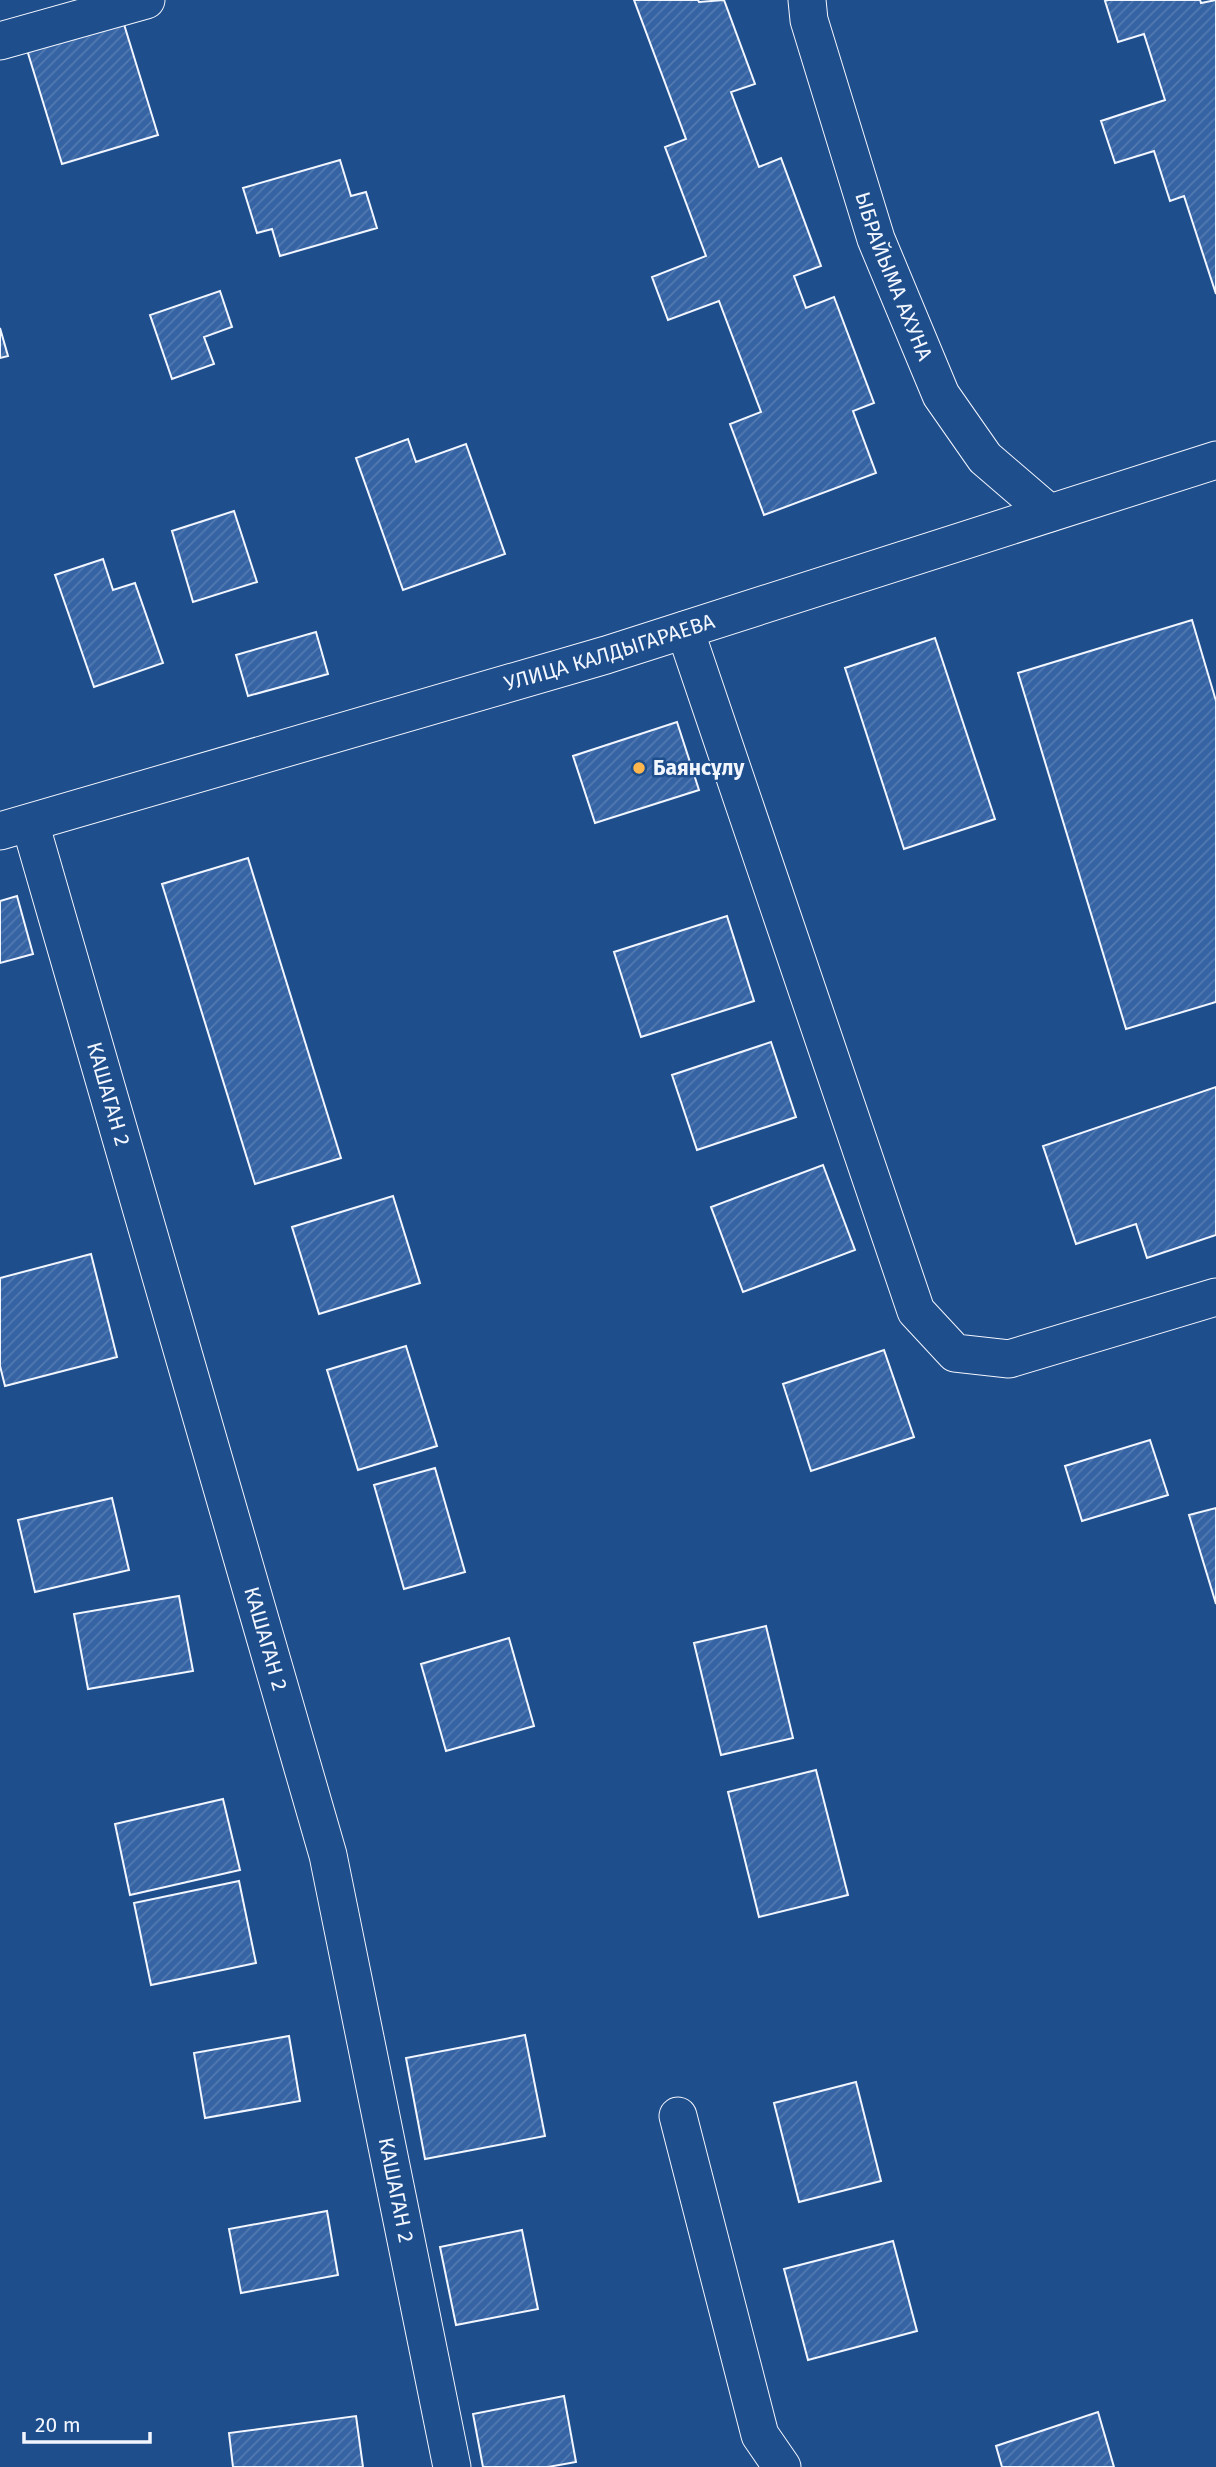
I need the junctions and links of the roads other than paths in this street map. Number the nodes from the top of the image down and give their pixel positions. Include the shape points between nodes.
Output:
1 (146, 0) edge
2 (807, 0) edge
3 (0, 41) edge
4 (1216, 460) edge
5 (1049, 513) junction
6 (685, 629) junction
7 (15, 827) edge
8 (1216, 1297) edge
9 (678, 2116) dead end
10 (452, 2467) edge
11 (782, 2467) edge

1 - 3 street
2 - 5 street, ЫБРАЙЫМА АХУНА via 809,20 876,239 941,395 985,458
4 - 5 street, УЛИЦА КАЛДЫГАРАЕВА
5 - 6 street, УЛИЦА КАЛДЫГАРАЕВА
6 - 7 street, УЛИЦА КАЛДЫГАРАЕВА
6 - 8 street via 916,1311 955,1353 1009,1359
7 - 10 street, КАШАГАН 2 via 328,1855
9 - 11 street via 760,2435

